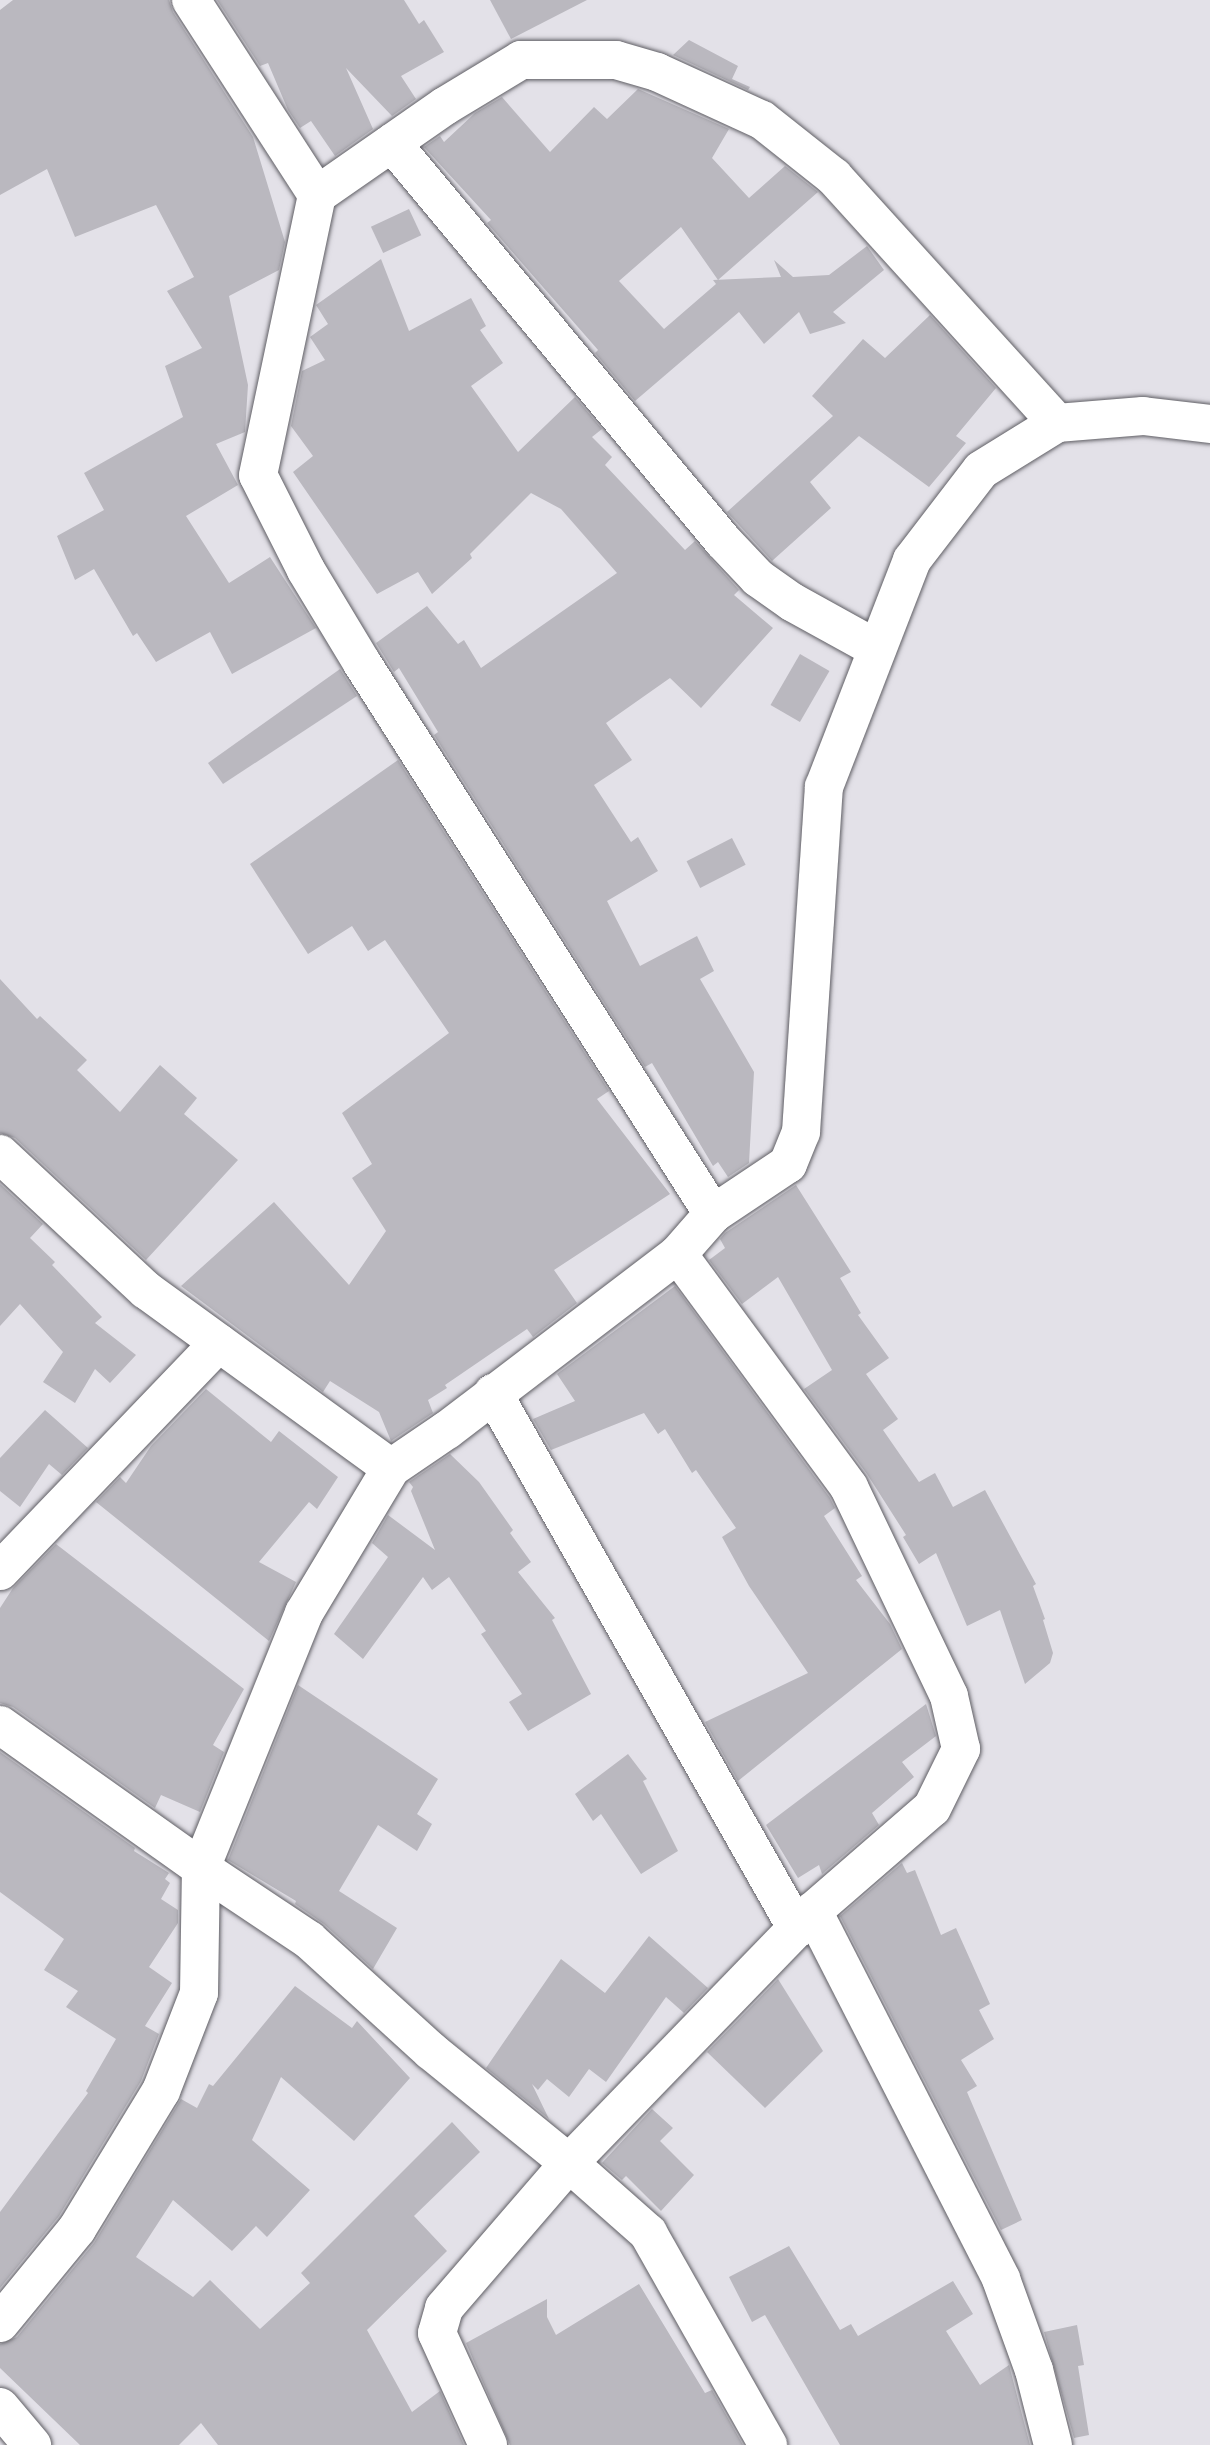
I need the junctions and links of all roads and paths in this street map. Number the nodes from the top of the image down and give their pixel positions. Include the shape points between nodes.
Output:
1 (191, 0) edge
2 (392, 144) junction
3 (317, 194) junction
4 (1057, 423) junction
5 (1210, 424) edge
6 (877, 649) junction
7 (0, 1154) edge
8 (713, 1214) junction
9 (678, 1254) junction
10 (219, 1343) junction
11 (493, 1393) junction
12 (391, 1468) junction
13 (0, 1571) edge
14 (0, 1725) edge
15 (201, 1868) junction
16 (805, 1920) junction
17 (569, 2163) junction
18 (0, 2323) edge
19 (0, 2407) edge
20 (32, 2445) edge
21 (488, 2445) edge
22 (768, 2445) edge
23 (1053, 2445) edge

1 - 3 street
2 - 3 street
2 - 4 street via 521,60 616,60 657,72 762,120 834,177
2 - 6 street via 758,578 792,603
3 - 8 street via 258,475 306,570 362,663
4 - 5 street via 1143,416
4 - 6 street via 981,470 912,560
6 - 8 street via 824,787 801,1132 788,1164
7 - 10 street via 146,1290
8 - 9 street
9 - 11 street
9 - 16 street via 849,1487 949,1696 961,1749 932,1808
10 - 12 street
10 - 13 street
11 - 12 street
11 - 16 street
12 - 15 street via 304,1613
14 - 15 street
15 - 17 street via 309,1940 431,2051
15 - 18 street via 200,1993 161,2091 77,2229
16 - 17 street
16 - 23 street via 1001,2279 1034,2370
17 - 21 street via 444,2308 437,2333
17 - 22 street via 648,2233
19 - 20 street

